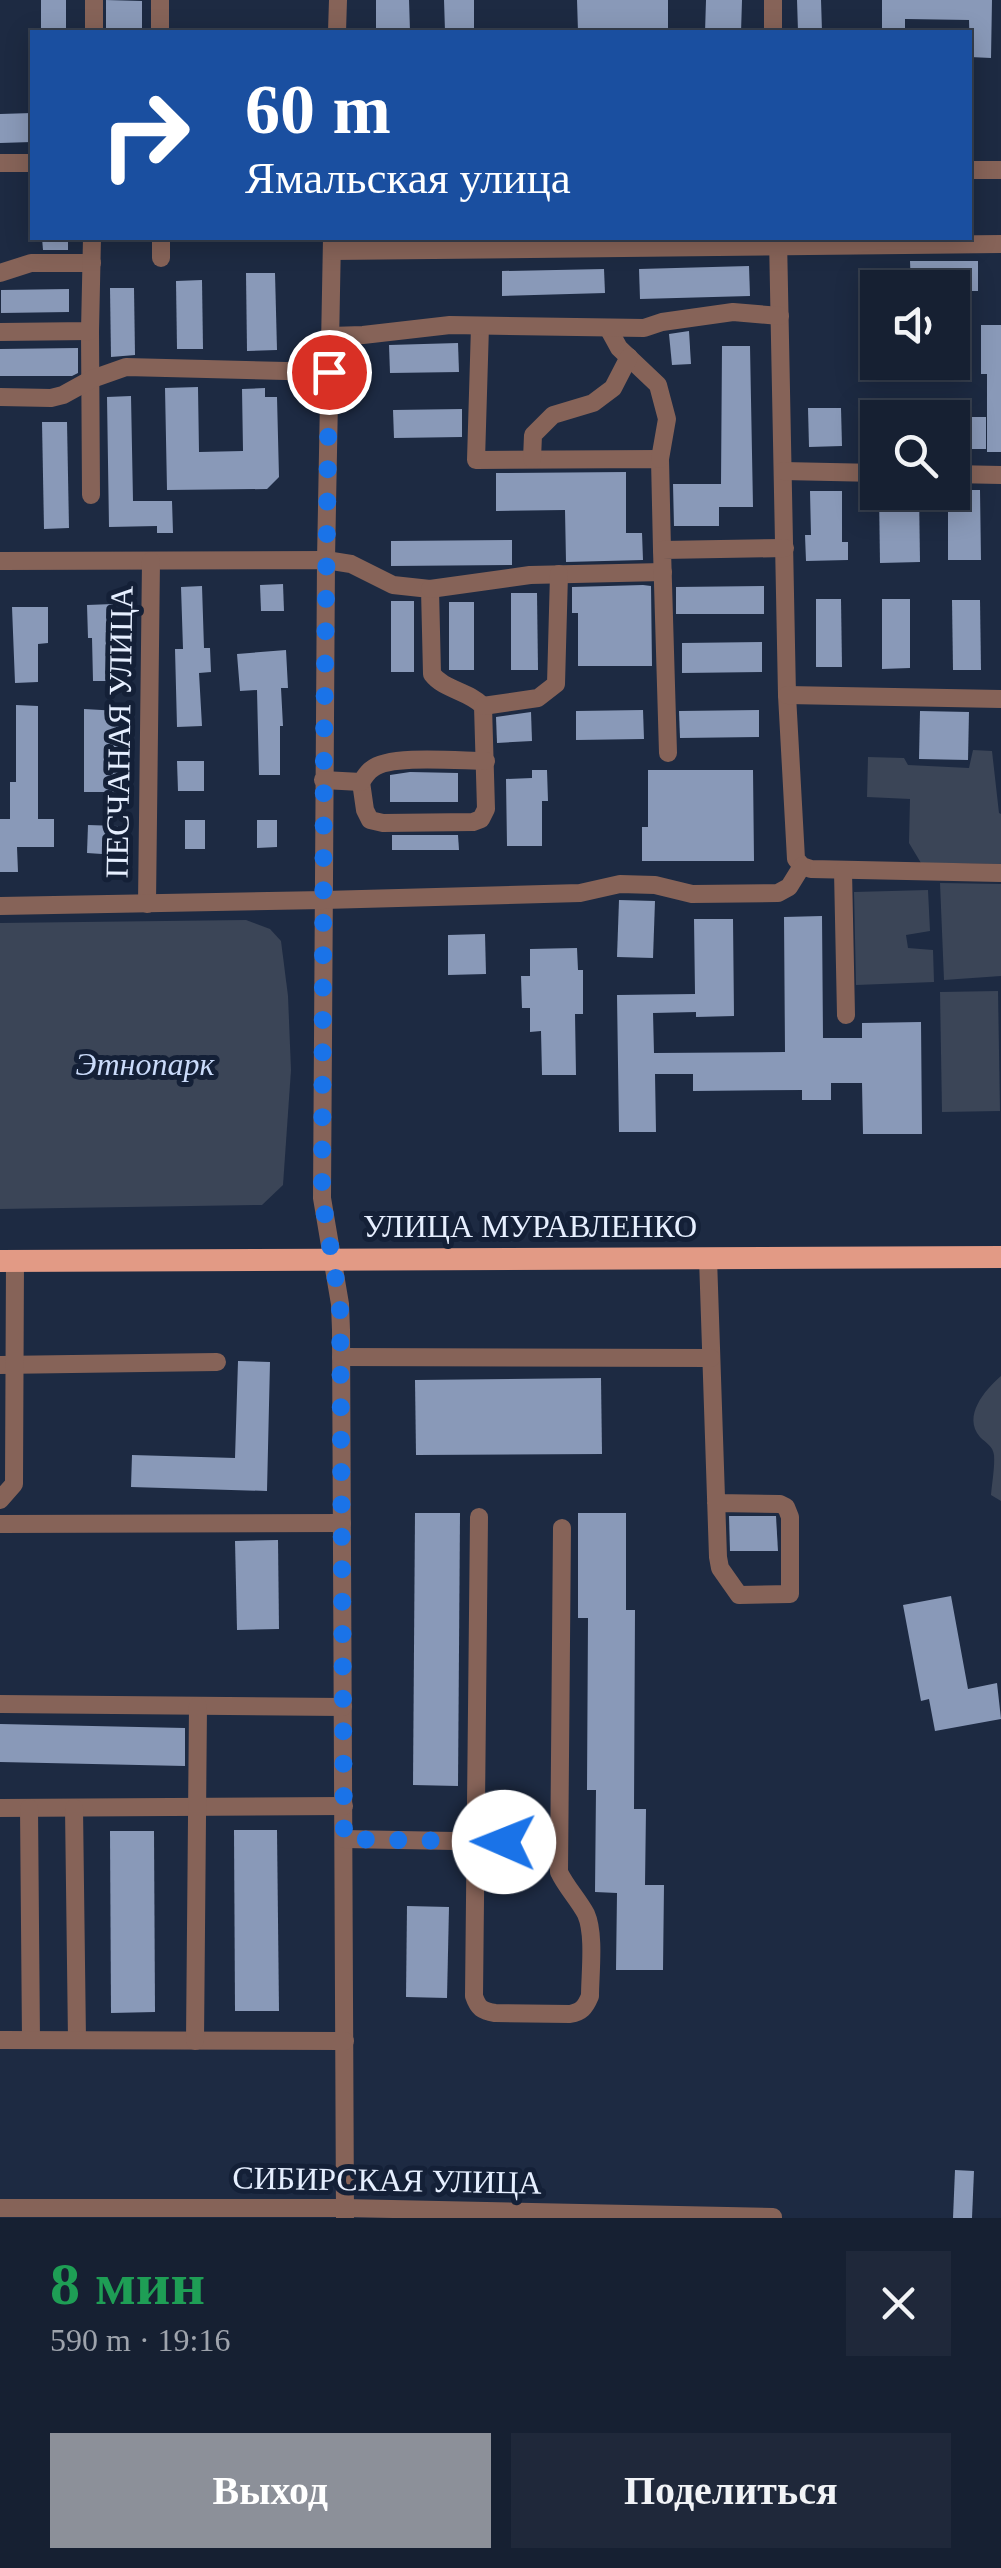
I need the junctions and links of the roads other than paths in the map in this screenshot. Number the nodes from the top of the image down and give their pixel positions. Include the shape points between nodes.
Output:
1 (94, 0) edge
2 (160, 0) edge
3 (338, 0) edge
4 (772, 0) edge
5 (94, 30) edge
6 (160, 30) edge
7 (337, 30) edge
8 (773, 30) edge
9 (0, 163) edge
10 (30, 163) edge
11 (972, 170) edge
12 (1001, 170) edge
13 (92, 240) edge
14 (161, 240) edge
15 (778, 242) edge
16 (332, 244) edge
17 (1001, 244) edge
18 (161, 258) dead end
19 (92, 263) junction
20 (0, 273) edge
21 (780, 316) junction
22 (480, 326) junction
23 (608, 328) junction
24 (90, 331) junction
25 (0, 332) edge
26 (330, 336) junction
27 (629, 357) junction
28 (329, 372) junction
29 (92, 379) junction
30 (0, 397) edge
31 (660, 459) junction
32 (532, 460) junction
33 (783, 471) junction
34 (860, 473) edge
35 (970, 475) edge
36 (1001, 476) edge
37 (91, 494) dead end
38 (785, 548) junction
39 (662, 550) junction
40 (0, 560) edge
41 (326, 560) junction
42 (152, 561) junction
43 (662, 572) junction
44 (560, 574) junction
45 (430, 589) junction
46 (788, 695) junction
47 (1001, 699) edge
48 (484, 706) junction
49 (668, 753) dead end
50 (486, 761) junction
51 (324, 780) junction
52 (362, 782) junction
53 (802, 866) junction
54 (843, 871) junction
55 (1001, 873) edge
56 (324, 900) junction
57 (147, 904) junction
58 (0, 906) edge
59 (846, 1015) dead end
60 (1001, 1257) edge
61 (332, 1258) junction
62 (708, 1258) junction
63 (7, 1261) edge
64 (341, 1357) junction
65 (712, 1358) junction
66 (217, 1362) dead end
67 (7, 1365) edge
68 (0, 1500) edge
69 (716, 1503) junction
70 (479, 1517) dead end
71 (342, 1523) junction
72 (0, 1524) edge
73 (562, 1528) dead end
74 (0, 1704) edge
75 (198, 1706) junction
76 (343, 1707) junction
77 (344, 1806) junction
78 (196, 1807) junction
79 (0, 1808) edge
80 (29, 1808) junction
81 (74, 1808) junction
82 (344, 1839) junction
83 (476, 1842) junction
84 (559, 1843) junction
85 (0, 2040) edge
86 (30, 2040) junction
87 (78, 2040) junction
88 (195, 2040) junction
89 (345, 2041) junction
90 (0, 2208) edge
91 (231, 2213) edge
92 (345, 2213) edge
93 (773, 2217) edge

1 - 5 street
2 - 6 street
3 - 7 street
4 - 8 street
9 - 10 street
11 - 12 street
13 - 19 street
14 - 18 street
15 - 16 street
15 - 17 street
15 - 21 street
16 - 26 street
19 - 20 street via 31,263
19 - 24 street
21 - 23 street via 732,312
21 - 33 street
22 - 23 street
22 - 26 street
22 - 32 street via 476,460
23 - 27 street
24 - 25 street
24 - 29 street
26 - 28 street
27 - 31 street via 658,384 667,419
27 - 32 street via 612,388 553,415 532,435
28 - 29 street via 126,367
28 - 41 street
29 - 30 street via 51,398
29 - 37 street
31 - 32 street
31 - 39 street
33 - 34 street
33 - 38 street
35 - 36 street
38 - 39 street
38 - 46 street
39 - 43 street
40 - 42 street
41 - 42 street
41 - 45 street via 393,585
41 - 51 street
42 - 57 street, ПЕСЧАНАЯ УЛИЦА
43 - 44 street
43 - 49 street
44 - 45 street
44 - 48 street via 556,684 538,698
45 - 48 street via 432,674
46 - 47 street
46 - 53 street via 794,848
48 - 50 street
50 - 52 street via 398,760 372,769
50 - 52 street via 486,809 473,822 370,820
51 - 52 street
51 - 56 street
53 - 54 street
53 - 56 street via 778,893 692,894 620,884 580,893
54 - 55 street
54 - 59 street
56 - 57 street
56 - 61 street via 322,1198
57 - 58 street
60 - 62 main road, УЛИЦА МУРАВЛЕНКО
61 - 62 main road, УЛИЦА МУРАВЛЕНКО
61 - 63 main road, УЛИЦА МУРАВЛЕНКО
61 - 64 street
62 - 65 street
63 - 67 street
64 - 65 street
64 - 71 street
65 - 69 street
66 - 67 street
67 - 68 street via 14,1484
69 - 69 street via 786,1507 790,1594 739,1596 720,1568
70 - 83 street
71 - 72 street
71 - 76 street
73 - 84 street
74 - 75 street
75 - 76 street
75 - 78 street
76 - 77 street
77 - 78 street
77 - 82 street
78 - 81 street
78 - 88 street
79 - 80 street
80 - 81 street
80 - 86 street
81 - 87 street
82 - 83 street
82 - 89 street
83 - 84 street
83 - 84 street via 478,2006 495,2013 570,2014 580,2012 590,1996 590,1925 560,1872
85 - 86 street
86 - 87 street
87 - 88 street
88 - 89 street
89 - 92 street
90 - 91 street, СИБИРСКАЯ УЛИЦА
91 - 92 street, СИБИРСКАЯ УЛИЦА
92 - 93 street, СИБИРСКАЯ УЛИЦА

